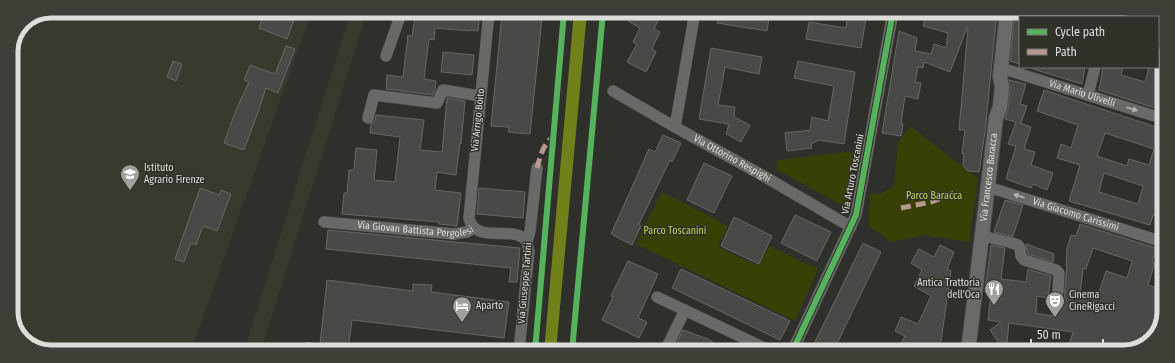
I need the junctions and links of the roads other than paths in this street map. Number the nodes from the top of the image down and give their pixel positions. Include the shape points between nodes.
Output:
1 (400, 18) edge
2 (488, 18) edge
3 (694, 18) edge
4 (892, 18) edge
5 (1006, 18) edge
6 (386, 56) dead end
7 (1095, 68) edge
8 (1000, 72) junction
9 (613, 91) dead end
10 (480, 96) junction
11 (1088, 96) junction
12 (1157, 117) edge
13 (368, 118) dead end
14 (675, 127) junction
15 (537, 168) dead end
16 (988, 186) junction
17 (324, 222) dead end
18 (851, 227) junction
19 (474, 228) junction
20 (982, 236) junction
21 (1157, 240) edge
22 (527, 242) junction
23 (1058, 292) dead end
24 (657, 297) dead end
25 (685, 310) junction
26 (520, 345) edge
27 (668, 345) edge
28 (758, 345) edge
29 (795, 345) edge
30 (969, 345) edge

1 - 6 street
2 - 10 street, Via Arrigo Boito
3 - 14 street
4 - 18 street, Via Arturo Toscanini via 858,209
5 - 8 main road, Via Francesco Baracca
7 - 11 street
8 - 11 street, Via Mario Ulivelli
8 - 16 main road, Via Francesco Baracca via 1002,87
9 - 14 street, Via Ottorino Respighi
10 - 13 street via 443,90 437,103 374,95
10 - 19 street, Via Arrigo Boito via 469,214
11 -> 12 street, Via Mario Ulivelli
14 - 18 street, Via Ottorino Respighi
15 - 22 street, Via Giuseppe Tartini
16 - 20 main road, Via Francesco Baracca
21 -> 16 street, Via Giacomo Carissimi
17 - 19 street, Via Giovan Battista Pergolesi via 454,234
18 - 29 street, Via Arturo Toscanini
19 - 22 street, Via Giovan Battista Pergolesi via 480,232 520,236
20 - 23 street, Via Francesco Baracca via 1015,244 1020,248 1024,260 1056,270 1059,273
20 - 30 main road, Via Francesco Baracca
22 - 26 street, Via Giuseppe Tartini via 529,251
24 - 25 street
25 - 27 street
25 - 28 street

